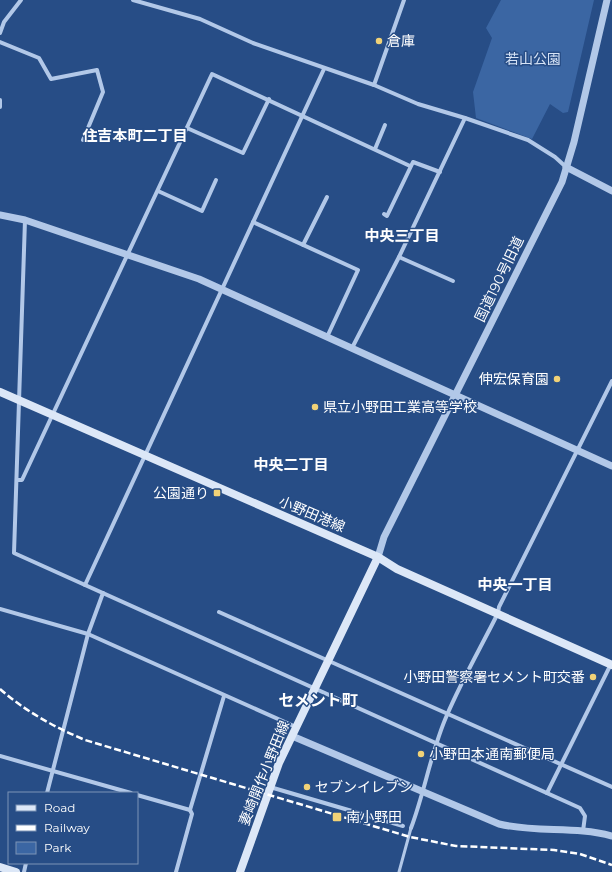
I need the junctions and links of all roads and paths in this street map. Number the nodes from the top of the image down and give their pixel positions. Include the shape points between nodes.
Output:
1 (21, 0) edge
2 (133, 0) edge
3 (404, 0) edge
4 (607, 0) edge
5 (0, 33) edge
6 (0, 42) edge
7 (324, 69) junction
8 (374, 85) junction
9 (269, 99) junction
10 (0, 100) edge
11 (0, 107) edge
12 (304, 116) junction
13 (465, 118) junction
14 (385, 125) dead end
15 (187, 128) junction
16 (83, 140) dead end
17 (375, 149) junction
18 (410, 166) junction
19 (566, 167) junction
20 (440, 172) junction
21 (216, 180) dead end
22 (158, 191) junction
23 (612, 191) edge
24 (327, 197) dead end
25 (384, 214) dead end
26 (0, 215) edge
27 (25, 220) junction
28 (253, 222) junction
29 (303, 245) junction
30 (127, 255) junction
31 (400, 257) junction
32 (453, 281) dead end
33 (223, 289) junction
34 (327, 337) junction
35 (352, 348) junction
36 (612, 381) edge
37 (0, 392) edge
38 (455, 395) junction
39 (19, 400) junction
40 (52, 415) junction
41 (578, 449) junction
42 (145, 456) junction
43 (612, 466) edge
44 (17, 480) junction
45 (378, 557) junction
46 (85, 585) junction
47 (103, 593) junction
48 (0, 609) edge
49 (219, 612) dead end
50 (498, 614) junction
51 (88, 634) junction
52 (327, 662) junction
53 (611, 665) edge
54 (314, 688) junction
55 (224, 696) junction
56 (447, 714) junction
57 (296, 727) junction
58 (292, 736) junction
59 (436, 744) junction
60 (0, 756) edge
61 (561, 764) junction
62 (54, 772) junction
63 (270, 787) junction
64 (612, 787) edge
65 (47, 792) edge
66 (127, 792) edge
67 (423, 793) junction
68 (547, 793) junction
69 (138, 795) edge
70 (190, 810) junction
71 (403, 826) dead end
72 (411, 828) joint
73 (583, 832) junction
74 (612, 836) edge
75 (0, 867) edge
76 (16, 872) edge
77 (176, 872) edge
78 (240, 872) edge
79 (399, 872) edge

1 - 5 street via 4,22
2 - 7 street via 200,19 253,43
3 - 8 street
4 - 19 street, 国道190号旧道
6 - 16 street via 39,58 52,79 97,70 103,92
7 - 8 street
7 - 12 street
8 - 13 street via 418,104
9 - 12 street
9 - 15 street via 243,153
9 - 15 street via 212,74
10 - 11 street
12 - 17 street
12 - 28 street
13 - 19 street via 528,140
13 - 20 street
14 - 17 street
15 - 22 street
17 - 18 street
18 - 20 street via 413,162
18 - 25 street via 387,216
19 - 23 street
19 - 38 street, 国道190号旧道 via 562,182
20 - 31 street
21 - 22 street via 202,211
22 - 30 street
24 - 29 street
26 - 27 street
27 - 30 street
27 - 39 street
28 - 29 street
28 - 33 street
29 - 34 street via 358,270
30 - 33 street
30 - 40 street
31 - 32 street
31 - 35 street
33 - 34 street
33 - 42 street
34 - 35 street
35 - 38 street
36 - 41 street
37 - 39 main road, 小野田港線
38 - 41 street
38 - 45 street, 国道190号旧道 via 384,537
39 - 40 main road, 小野田港線
39 - 44 street
40 - 42 main road, 小野田港線
40 - 44 street via 22,480
41 - 43 street
41 - 50 street via 499,607
42 - 45 main road, 小野田港線
42 - 46 street
44 - 46 street via 14,553
45 - 50 main road, 小野田港線 via 397,569
45 - 52 main road, 妻崎開作小野田線
46 - 47 street
47 - 51 street
47 - 54 street
48 - 51 street
49 - 52 street
50 - 53 main road, 小野田港線
50 - 56 street
51 - 55 street
51 - 62 street
52 - 54 main road, 妻崎開作小野田線
52 - 56 street
53 - 61 street
54 - 57 main road, 妻崎開作小野田線
54 - 59 street
55 - 57 street
55 - 70 street
56 - 59 street
56 - 61 street
57 - 58 main road, 妻崎開作小野田線
58 - 63 main road, 妻崎開作小野田線
58 - 67 street
59 - 67 street
59 - 68 street
60 - 62 street
61 - 64 street
61 - 68 street
62 - 65 street
62 - 66 street
63 - 71 street
63 - 78 main road, 妻崎開作小野田線
67 - 72 street
67 - 73 street via 479,817 511,827
68 - 73 street via 584,812
69 - 70 street
70 - 77 street via 192,814
72 - 79 lane
73 - 74 street
75 - 76 main road

